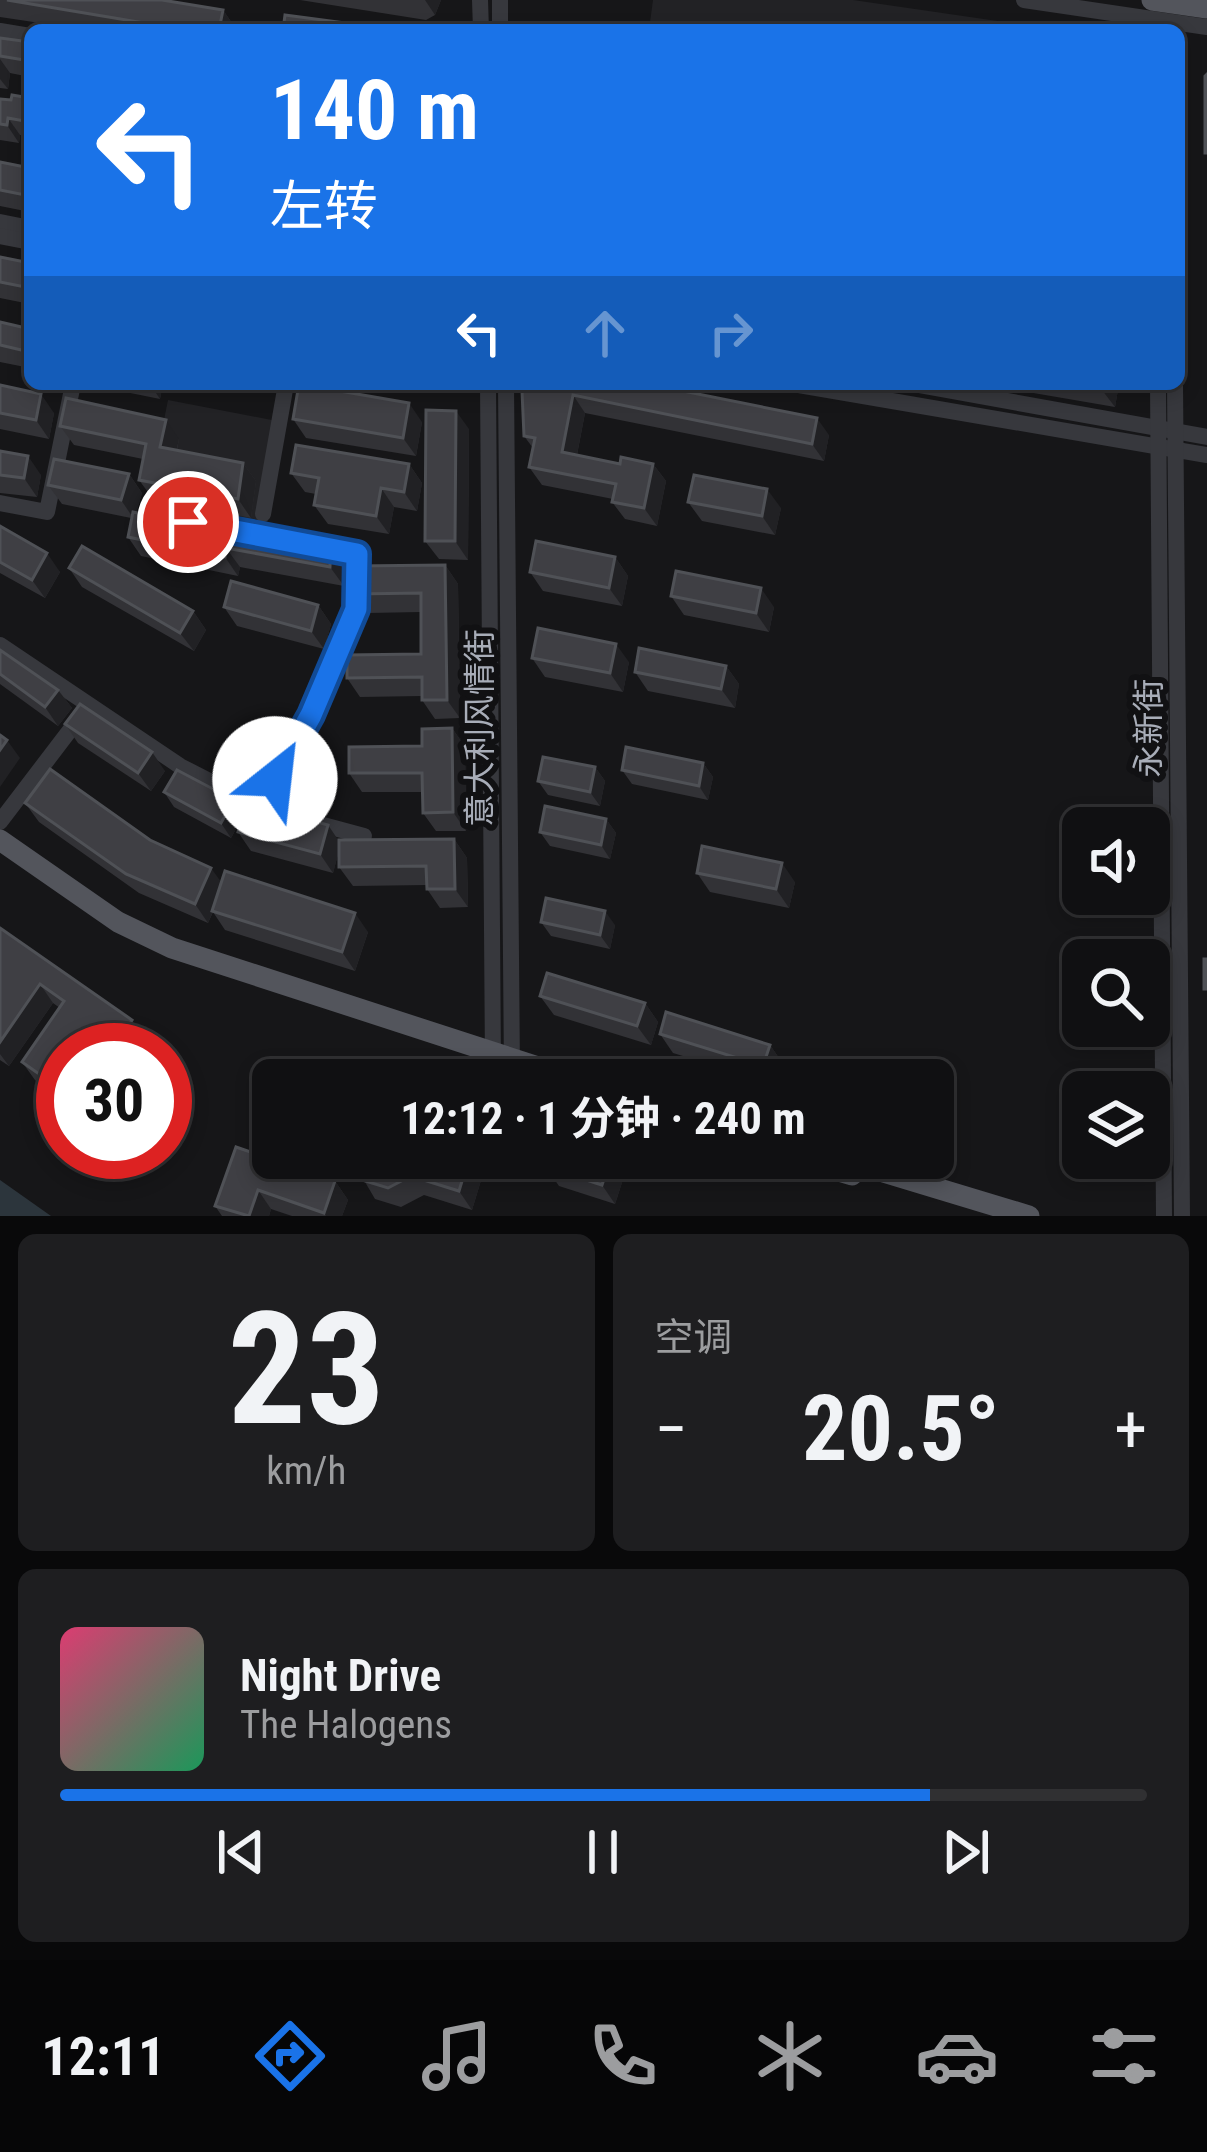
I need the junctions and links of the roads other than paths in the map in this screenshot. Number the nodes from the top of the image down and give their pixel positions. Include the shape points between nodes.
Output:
1 (1024, 0) edge
2 (1207, 8) edge
3 (1162, 12) edge
4 (1207, 27) edge
5 (72, 390) edge
6 (285, 390) edge
7 (488, 390) edge
8 (506, 390) edge
9 (834, 390) edge
10 (941, 390) edge
11 (1159, 390) edge
12 (1174, 390) edge
13 (1207, 437) edge
14 (1167, 439) junction
15 (1207, 455) edge
16 (0, 503) edge
17 (146, 514) edge
18 (263, 514) dead end
19 (0, 645) edge
20 (88, 707) junction
21 (256, 806) junction
22 (277, 812) edge
23 (299, 818) edge
24 (0, 822) edge
25 (364, 836) edge
26 (0, 840) edge
27 (0, 855) edge
28 (490, 1059) edge
29 (491, 1059) edge
30 (503, 1059) edge
31 (503, 1059) edge
32 (864, 1179) edge
33 (907, 1179) edge
34 (986, 1216) edge
35 (1029, 1216) edge
36 (1164, 1216) edge
37 (1181, 1216) edge

1 - 3 street
2 - 3 main road
3 - 4 street
5 - 16 street via 47,512
6 - 18 street
7 - 30 street, 意大利风情街
8 - 31 street, 意大利风情街
9 - 14 street
10 - 14 street
11 - 14 street, 永新街
12 - 14 street, 永新街
13 - 14 street
14 - 15 street
14 - 36 street, 永新街
14 - 37 street, 永新街
17 - 21 street via 357,554 356,609 311,715
19 - 20 street
20 - 21 street
20 - 24 street
21 - 22 street
23 - 25 street
26 - 29 main road via 118,922 172,948
27 - 28 main road via 133,946
32 - 34 main road
33 - 35 main road

